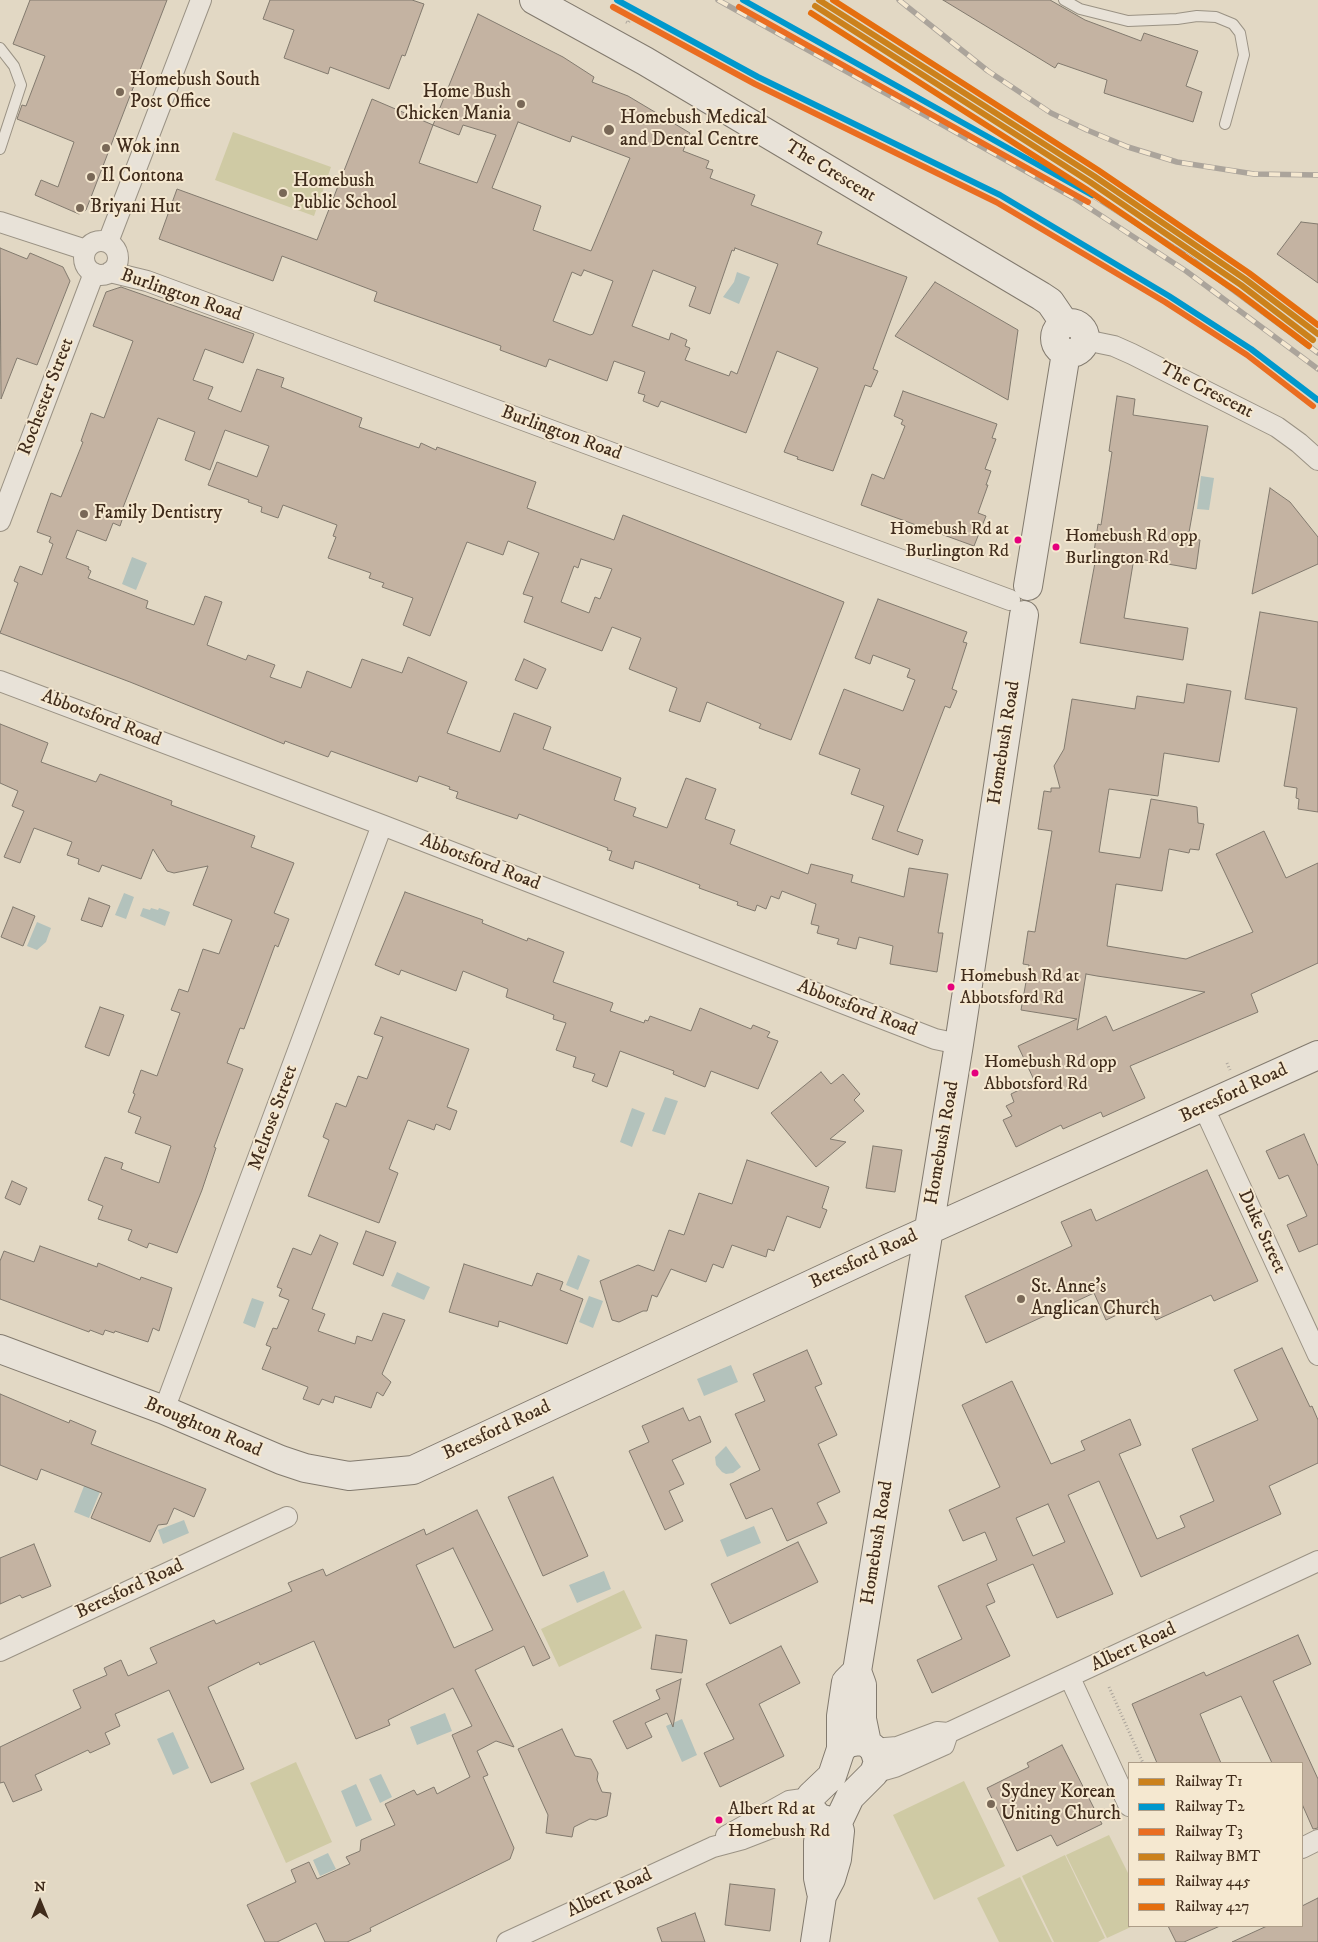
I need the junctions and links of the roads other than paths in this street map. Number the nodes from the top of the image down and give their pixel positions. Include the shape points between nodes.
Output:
1 (201, 0) edge
2 (534, 0) edge
3 (1064, 0) edge
4 (0, 48) edge
5 (1225, 124) dead end
6 (0, 149) edge
7 (0, 222) edge
8 (108, 242) junction
9 (86, 250) junction
10 (102, 273) junction
11 (1072, 339) junction
12 (1318, 460) edge
13 (0, 521) edge
14 (1021, 600) junction
15 (0, 681) edge
16 (382, 825) junction
17 (959, 1044) junction
18 (1318, 1055) edge
19 (1204, 1108) junction
20 (928, 1231) junction
21 (0, 1349) edge
22 (1318, 1355) edge
23 (164, 1410) junction
24 (413, 1470) joint
25 (287, 1517) dead end
26 (1318, 1560) edge
27 (0, 1651) edge
28 (1070, 1678) junction
29 (864, 1754) junction
30 (1128, 1804) edge
31 (821, 1814) junction
32 (1318, 1840) edge
33 (1303, 1848) edge
34 (507, 1942) edge
35 (815, 1942) edge

1 - 8 street
2 - 11 main road, The Crescent via 645,61 1041,296 1050,302
3 - 5 lane via 1080,10 1128,21 1196,16 1216,17 1233,24 1240,32 1244,55
4 - 6 lane via 14,66 21,85
7 - 9 street
8 - 9 street via 93,243
8 - 10 street via 118,254 117,264
9 - 10 street via 86,266
10 - 13 street, Rochester Street
10 - 14 street, Burlington Road via 147,281
11 - 12 street, The Crescent via 1114,346 1132,354 1277,428
11 - 14 main road, Homebush Road
14 - 17 main road, Homebush Road
15 - 16 street, Abbotsford Road
16 - 17 street, Abbotsford Road via 940,1042
16 - 23 street, Melrose Street
17 - 20 main road, Homebush Road
18 - 19 main road, Beresford Road
19 - 20 main road, Beresford Road
19 - 22 street, Duke Street
20 - 24 main road, Beresford Road
20 - 29 main road, Homebush Road via 857,1671 846,1682 841,1716
21 - 23 main road, Broughton Road
23 - 24 main road, Broughton Road via 305,1468 349,1476
25 - 27 street, Beresford Road
26 - 28 street, Albert Road
28 - 29 street, Albert Road via 948,1733 944,1745 895,1767
28 - 30 street
29 - 31 main road, Homebush Road via 832,1776
29 - 31 main road via 843,1814
31 - 34 street, Albert Road via 789,1801 732,1831 713,1847
31 - 35 main road via 840,1831 837,1860 822,1896
32 - 33 street

